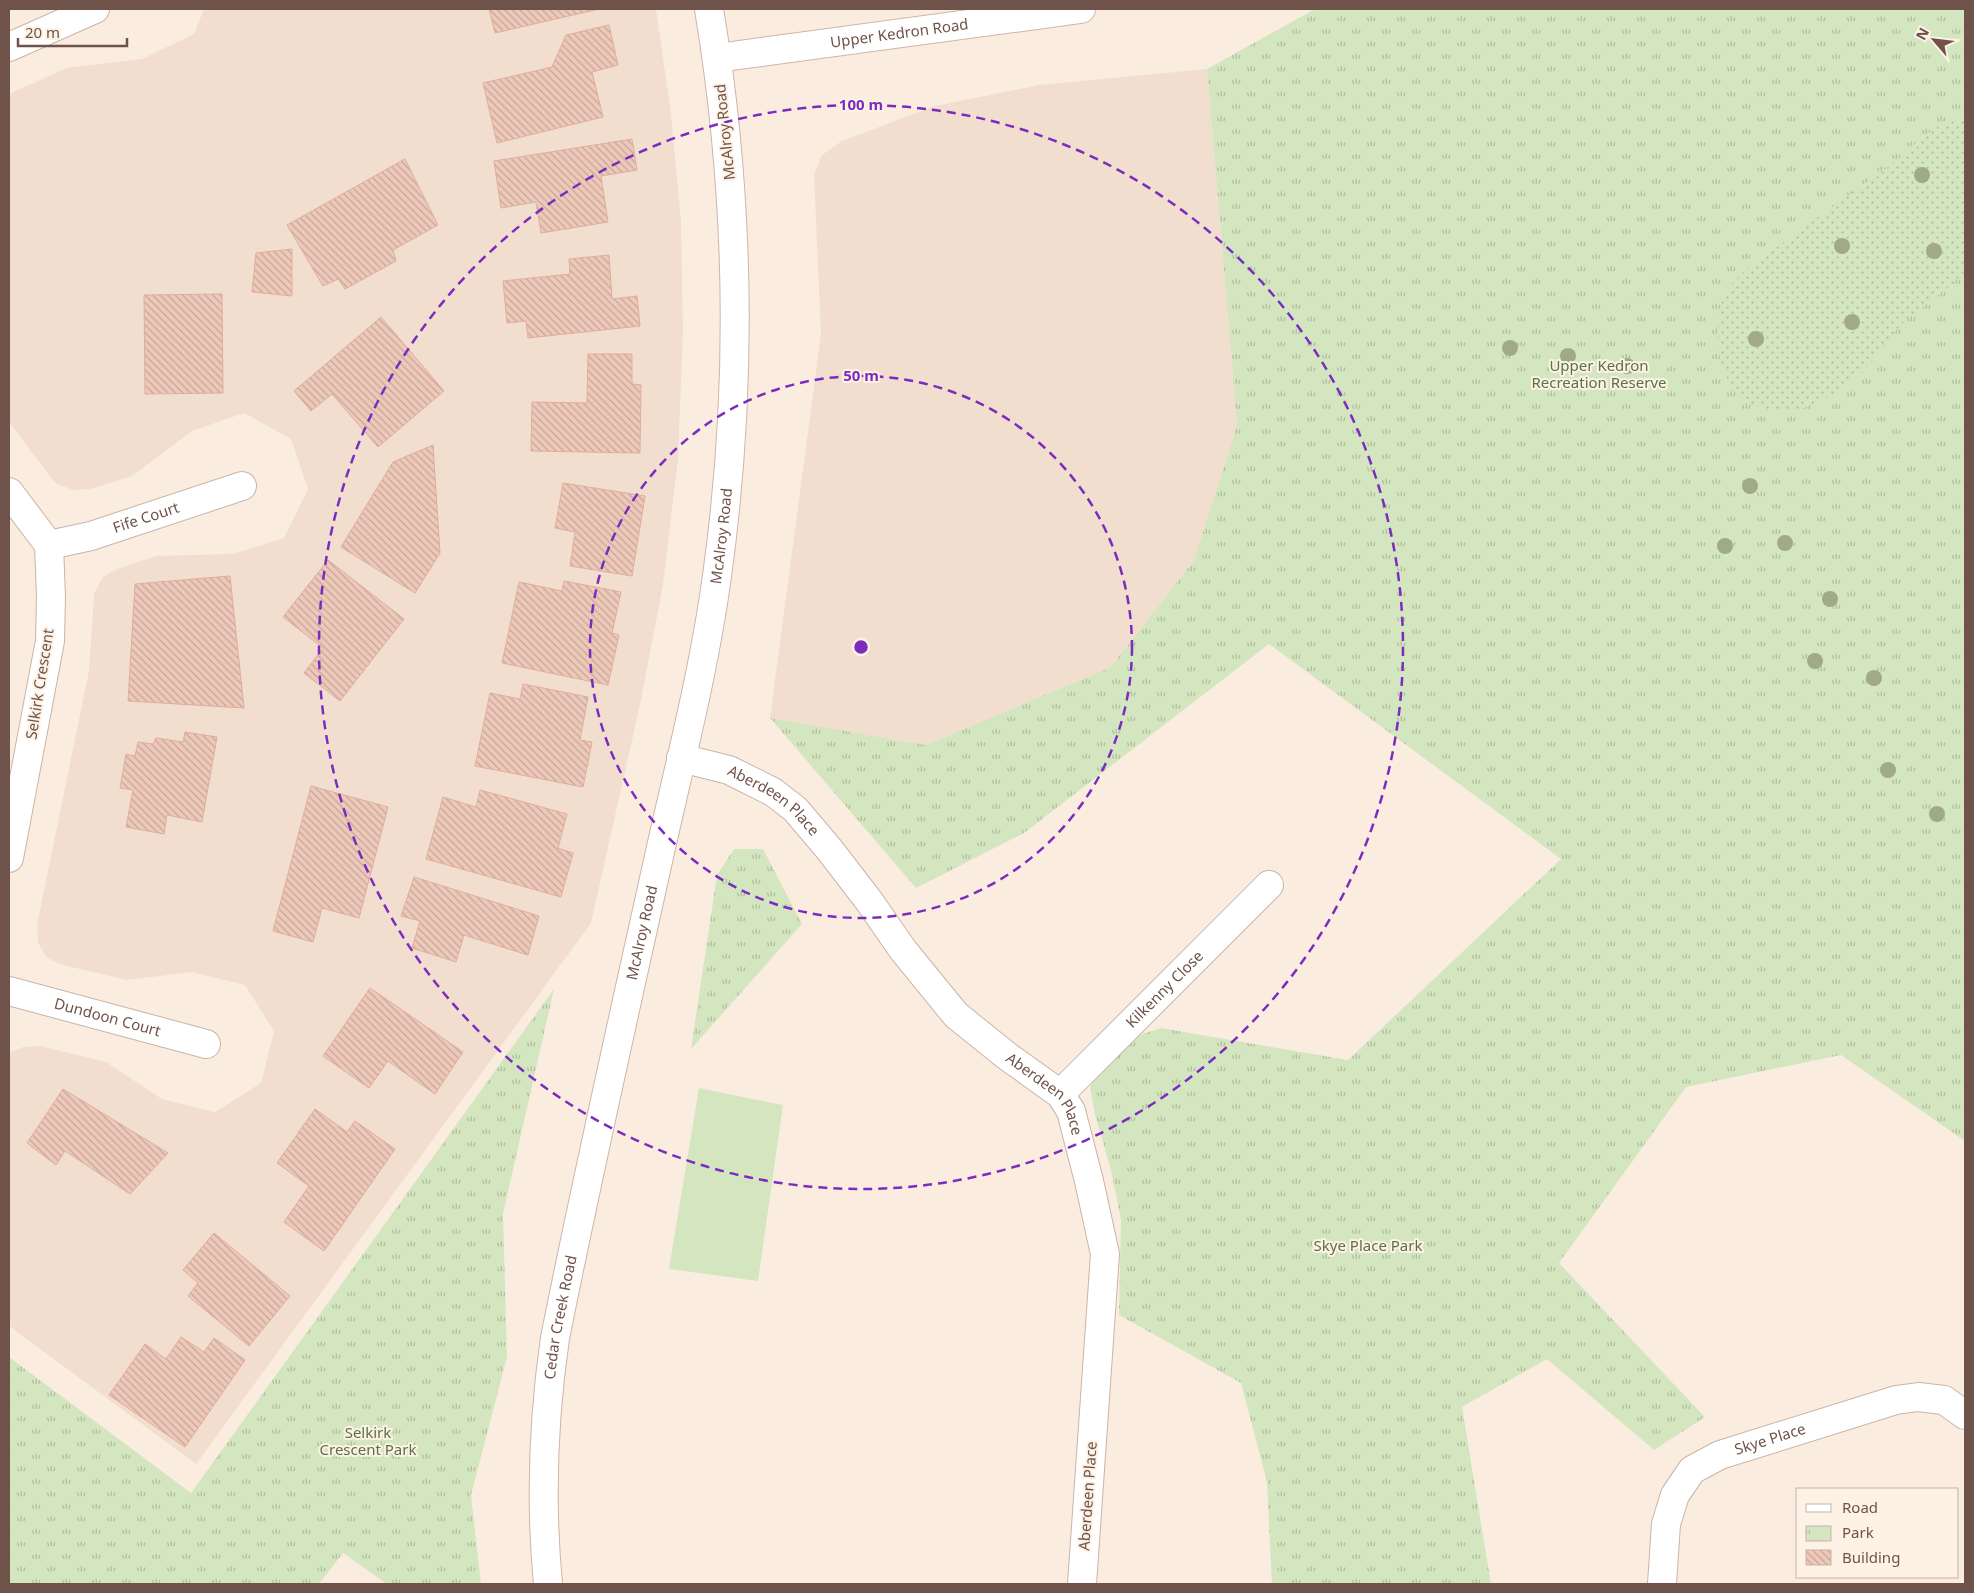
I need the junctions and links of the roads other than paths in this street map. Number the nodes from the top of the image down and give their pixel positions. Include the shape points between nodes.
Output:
1 (95, 9) edge
2 (709, 9) edge
3 (1081, 9) edge
4 (9, 48) edge
5 (717, 58) junction
6 (242, 486) dead end
7 (9, 492) edge
8 (49, 544) junction
9 (681, 758) junction
10 (9, 858) edge
11 (1269, 885) dead end
12 (9, 992) edge
13 (206, 1044) dead end
14 (616, 1055) joint
15 (1060, 1094) junction
16 (1965, 1415) edge
17 (548, 1584) edge
18 (1082, 1584) edge
19 (1662, 1584) edge

1 - 4 street
2 - 5 street, McAlroy Road
3 - 5 street, Upper Kedron Road
5 - 9 street, McAlroy Road via 731,189 734,256 731,442 716,584
6 - 8 street, Fife Court via 91,536
7 - 8 street
8 - 10 street, Selkirk Crescent via 50,641
9 - 14 street, McAlroy Road
9 - 15 street, Aberdeen Place via 729,770 773,792 795,810 830,849 902,950 956,1015
11 - 15 street, Kilkenny Close
12 - 13 street, Dundoon Court
14 - 17 street, Cedar Creek Road via 570,1262 547,1395 542,1497
15 - 18 street, Aberdeen Place via 1071,1111 1105,1254
16 - 19 street, Skye Place via 1944,1400 1918,1396 1720,1454 1692,1470 1675,1495 1666,1524

